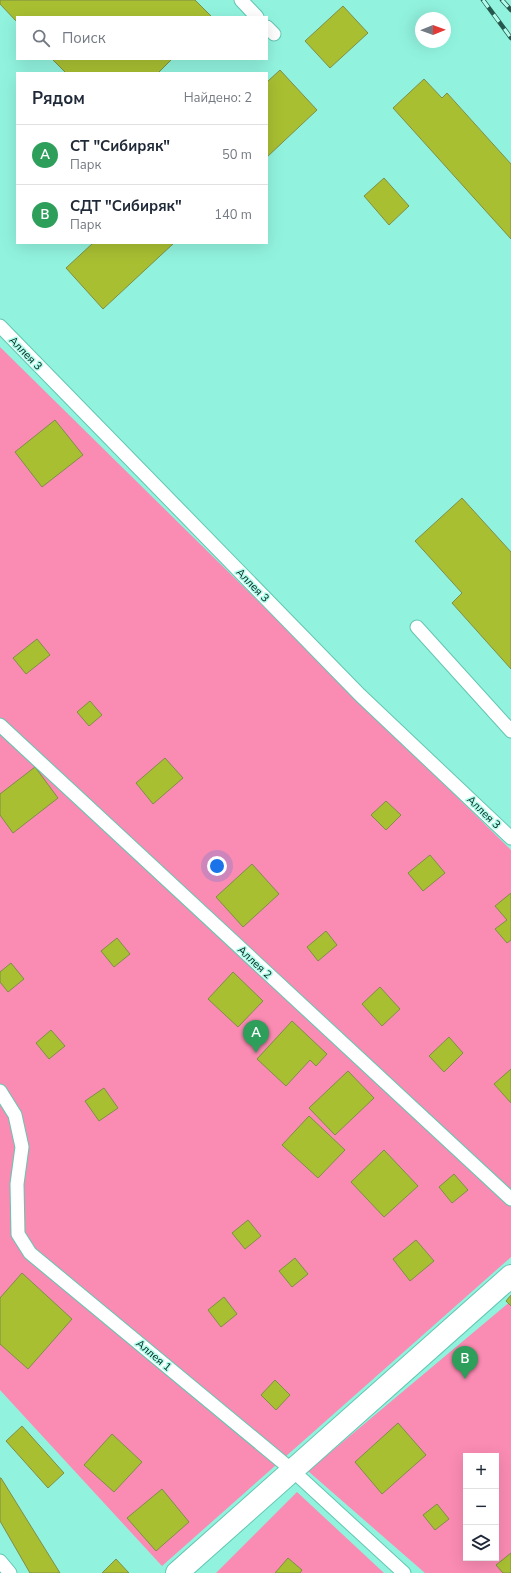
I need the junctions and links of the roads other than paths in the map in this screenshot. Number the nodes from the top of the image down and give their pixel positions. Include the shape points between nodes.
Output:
1 (241, 0) edge
2 (256, 16) edge
3 (0, 326) edge
4 (416, 627) dead end
5 (0, 725) edge
6 (511, 731) edge
7 (511, 838) edge
8 (0, 1091) edge
9 (511, 1199) edge
10 (511, 1276) edge
11 (292, 1470) junction
12 (0, 1561) edge
13 (10, 1573) edge
14 (177, 1573) edge
15 (404, 1573) edge

1 - 2 lane
3 - 7 lane, Аллея 3 via 360,695
4 - 6 lane
5 - 9 lane, Аллея 2
8 - 11 lane, Аллея 1 via 15,1115 22,1147 17,1184 18,1234 30,1253
10 - 11 street
11 - 14 street
11 - 15 lane, Аллея 1
12 - 13 lane

